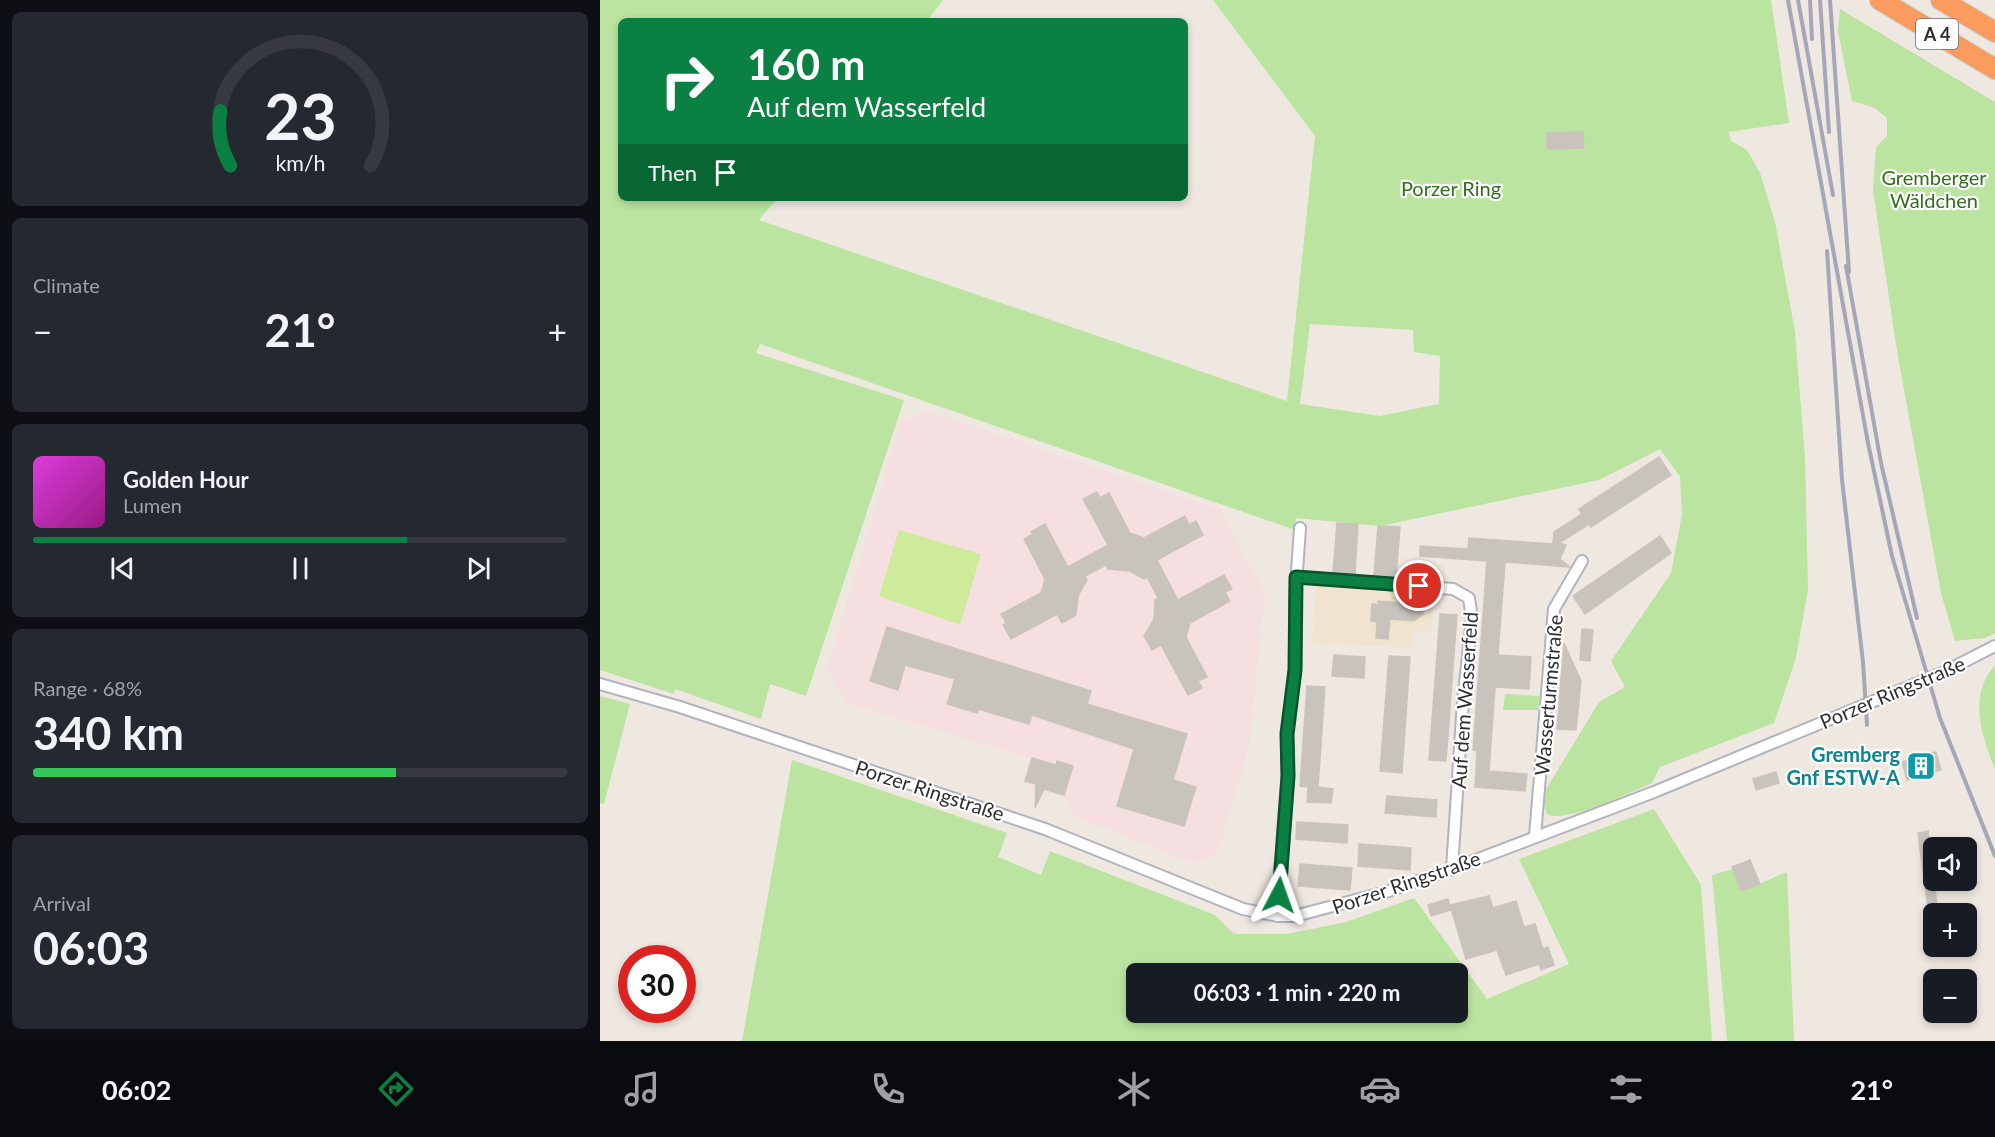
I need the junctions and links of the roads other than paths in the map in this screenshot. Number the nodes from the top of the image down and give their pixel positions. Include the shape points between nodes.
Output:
1 (1880, 0) edge
2 (1941, 0) edge
3 (1995, 32) edge
4 (1995, 69) edge
5 (1300, 528) dead end
6 (1582, 561) dead end
7 (1296, 577) junction
8 (1995, 646) edge
9 (600, 684) edge
10 (1535, 836) junction
11 (1452, 869) junction
12 (1278, 916) junction

1 - 4 highway, A 4
2 - 3 highway, A 4
5 - 7 street
6 - 10 street, Wasserturmstraße via 1554,609
7 - 11 street, Auf dem Wasserfeld via 1453,589 1469,598 1473,606
7 - 12 street via 1295,670 1287,734 1288,776
8 - 10 street, Porzer Ringstraße via 1942,672 1654,792
9 - 12 street, Porzer Ringstraße via 1012,818 1243,909
10 - 11 street, Porzer Ringstraße
11 - 12 street, Porzer Ringstraße via 1319,912

